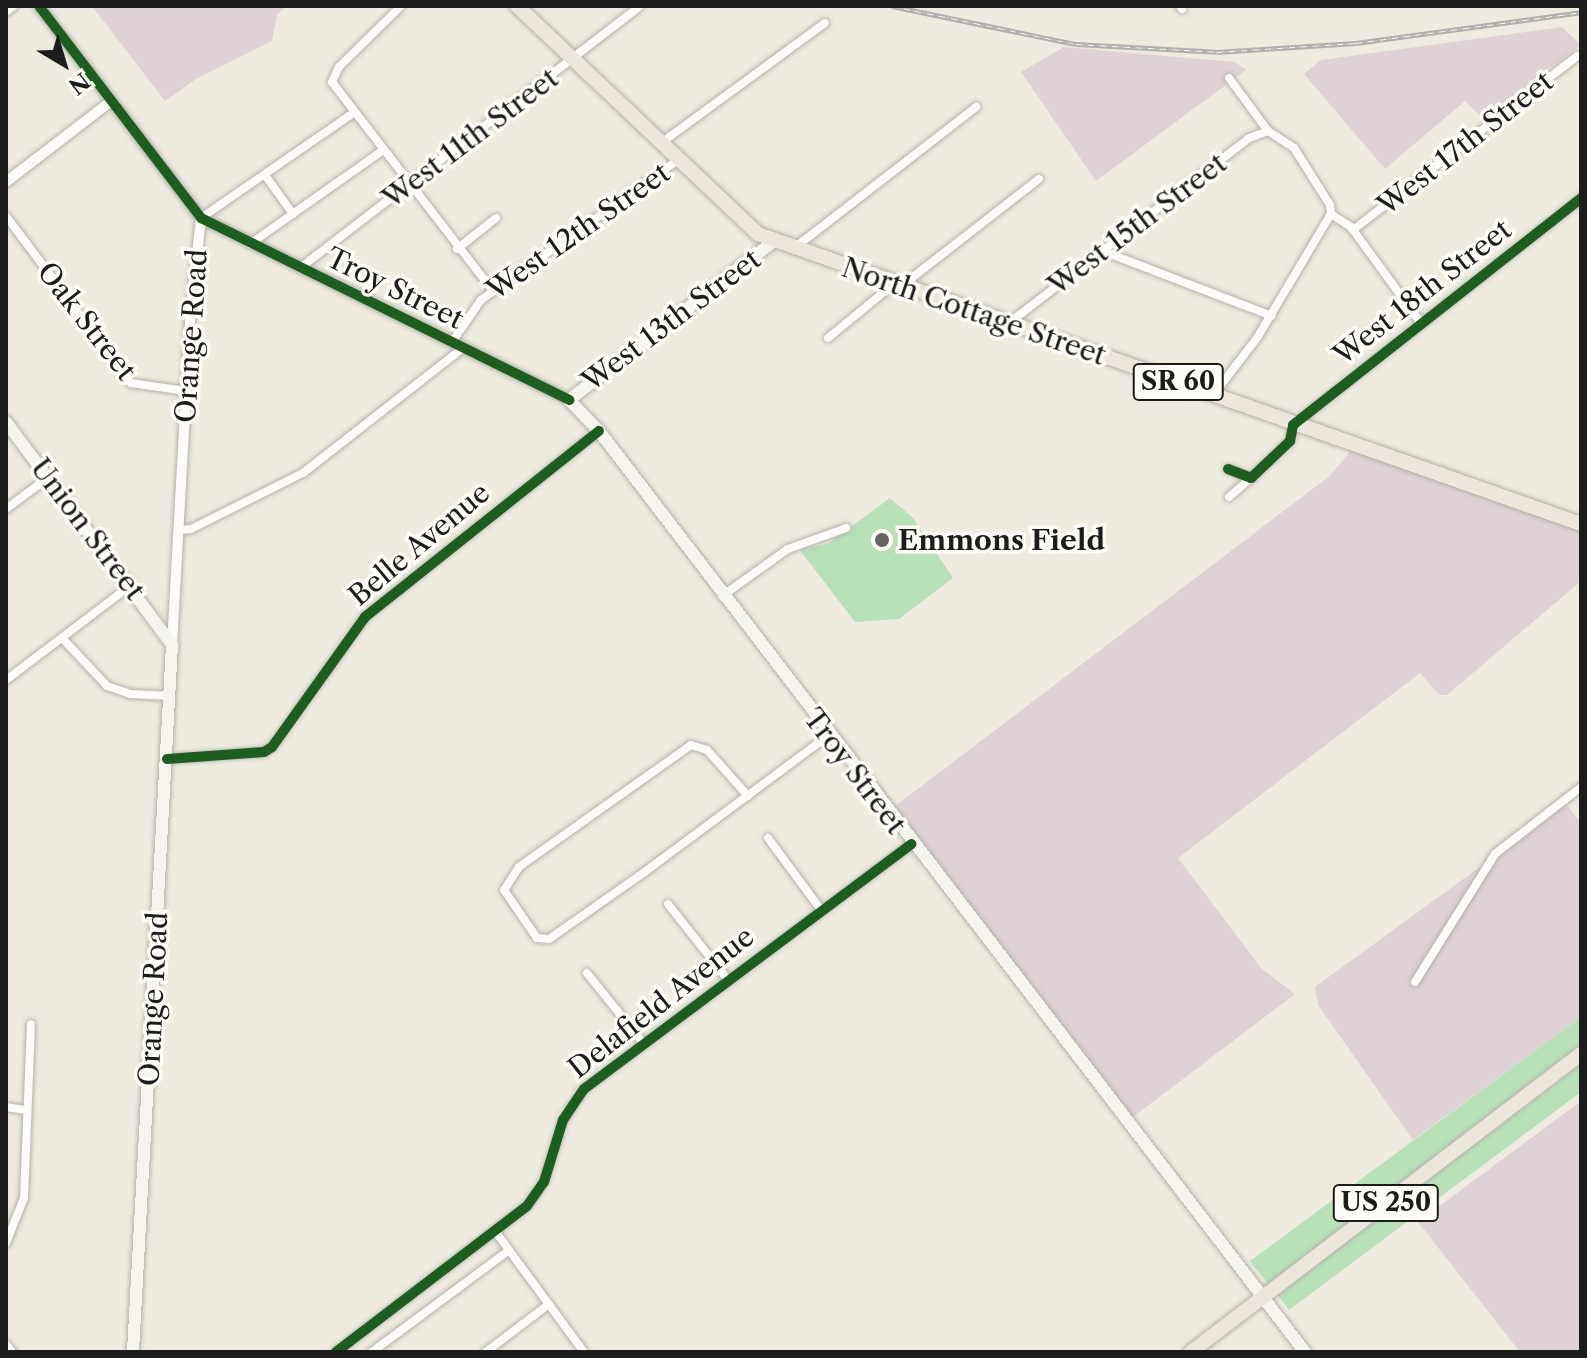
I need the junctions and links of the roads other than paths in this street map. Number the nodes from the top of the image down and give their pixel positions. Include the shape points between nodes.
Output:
1 (14, 6) edge
2 (39, 6) edge
3 (401, 6) edge
4 (517, 6) edge
5 (640, 6) edge
6 (6, 12) edge
7 (825, 23) dead end
8 (1577, 56) dead end
9 (573, 60) junction
10 (1229, 78) dead end
11 (111, 101) junction
12 (976, 107) dead end
13 (353, 113) junction
14 (1268, 131) junction
15 (660, 144) junction
16 (382, 151) junction
17 (678, 160) junction
18 (265, 175) junction
19 (1039, 179) dead end
20 (6, 182) edge
21 (408, 186) junction
22 (1581, 198) edge
23 (293, 214) junction
24 (1331, 214) junction
25 (6, 216) edge
26 (201, 218) junction
27 (496, 218) dead end
28 (1353, 230) junction
29 (774, 241) junction
30 (250, 244) junction
31 (457, 249) junction
32 (793, 249) junction
33 (1100, 250) junction
34 (300, 268) junction
35 (899, 284) junction
36 (493, 291) junction
37 (1272, 316) junction
38 (1420, 322) junction
39 (1009, 323) junction
40 (828, 338) dead end
41 (452, 342) junction
42 (464, 347) junction
43 (186, 391) junction
44 (1214, 394) junction
45 (569, 400) junction
46 (6, 422) edge
47 (1293, 425) junction
48 (599, 431) junction
49 (1228, 469) dead end
50 (49, 477) junction
51 (1251, 478) junction
52 (1229, 497) dead end
53 (6, 509) edge
54 (1581, 524) edge
55 (846, 528) dead end
56 (179, 530) junction
57 (131, 585) junction
58 (722, 596) junction
59 (62, 638) junction
60 (170, 641) junction
61 (6, 680) edge
62 (170, 696) junction
63 (828, 736) junction
64 (167, 759) junction
65 (1581, 787) edge
66 (748, 796) junction
67 (768, 838) dead end
68 (911, 844) junction
69 (668, 904) dead end
70 (821, 910) junction
71 (587, 973) dead end
72 (728, 980) junction
73 (1415, 982) dead end
74 (31, 1024) dead end
75 (643, 1043) junction
76 (1581, 1054) edge
77 (6, 1107) edge
78 (26, 1110) junction
79 (495, 1231) junction
80 (6, 1243) edge
81 (508, 1251) junction
82 (1262, 1297) junction
83 (549, 1304) junction
84 (6, 1344) edge
85 (12, 1352) edge
86 (133, 1352) edge
87 (336, 1352) edge
88 (372, 1352) edge
89 (486, 1352) edge
90 (584, 1352) edge
91 (1191, 1352) edge
92 (1305, 1352) edge

1 - 6 street
2 - 11 street
3 - 13 street via 333,73 332,82
4 - 9 main road, SR 60
5 - 9 street, West 11th Street
7 - 15 street, West 12th Street
8 - 28 street, West 17th Street
9 - 15 main road, SR 60
9 - 21 street, West 11th Street
10 - 14 street
11 - 20 street
11 - 26 street
12 - 32 street, West 13th Street
13 - 16 street
13 - 18 street
14 - 24 street via 1294,148
14 - 33 street, West 15th Street via 1249,138
15 - 17 main road, SR 60
16 - 21 street
16 - 23 street
17 - 29 main road, SR 60 via 748,227
17 - 36 street, West 12th Street
18 - 23 street
18 - 26 street
19 - 35 street
21 - 31 street
21 - 34 street, West 11th Street
22 - 38 street, West 18th Street
23 - 30 street
24 - 28 street
24 - 37 street
25 - 43 street, Oak Street via 131,383
26 - 30 street, Troy Street
26 - 43 street, Orange Road
27 - 31 street
28 - 38 street
29 - 32 main road, North Cottage Street / SR 60
29 - 45 main road, West 13th Street
30 - 34 street, Troy Street
31 - 36 street
32 - 35 main road, North Cottage Street / SR 60
33 - 37 street
33 - 39 street, West 15th Street
34 - 41 street, Troy Street
35 - 39 main road, North Cottage Street / SR 60
35 - 40 street
36 - 41 street, West 12th Street via 470,310
37 - 44 street
38 - 47 street, West 18th Street
39 - 44 main road, North Cottage Street / SR 60
41 - 42 street, Troy Street
42 - 45 street, Troy Street
42 - 56 street via 303,473 191,529
43 - 56 street, Orange Road
44 - 47 main road, North Cottage Street / SR 60
45 - 48 main road, Troy Street
46 - 50 main road, Union Street
47 - 51 street, West 18th Street via 1290,441
47 - 54 main road, North Cottage Street / SR 60
48 - 58 main road, Troy Street
48 - 64 street, Belle Avenue via 365,617 272,747 264,752
49 - 51 street
50 - 53 street
50 - 57 main road, Union Street
51 - 52 street, West 18th Street
55 - 58 street via 788,549
56 - 60 street, Orange Road
57 - 59 street
57 - 60 main road, Union Street
58 - 63 main road, Troy Street
59 - 61 street
59 - 62 street via 107,686 130,694
60 - 62 main road, Orange Road
62 - 64 main road, Orange Road
63 - 66 street
63 - 68 main road, Troy Street
64 - 86 main road, Orange Road
65 - 73 street via 1495,854
66 - 66 street via 707,750 691,745 519,867 504,890 537,938 546,941
67 - 70 street
68 - 70 street, Delafield Avenue
68 - 82 main road, Troy Street
69 - 72 street
70 - 72 street, Delafield Avenue
71 - 75 street
72 - 75 street, Delafield Avenue
74 - 78 street
75 - 79 street, Delafield Avenue via 573,1103 537,1195
76 - 82 main road, US 250
77 - 78 street
78 - 80 street via 24,1198
79 - 81 street
79 - 87 street, Delafield Avenue
81 - 83 street
81 - 88 street
82 - 91 main road, US 250
82 - 92 main road, Troy Street
83 - 89 street
83 - 90 street
84 - 85 street

